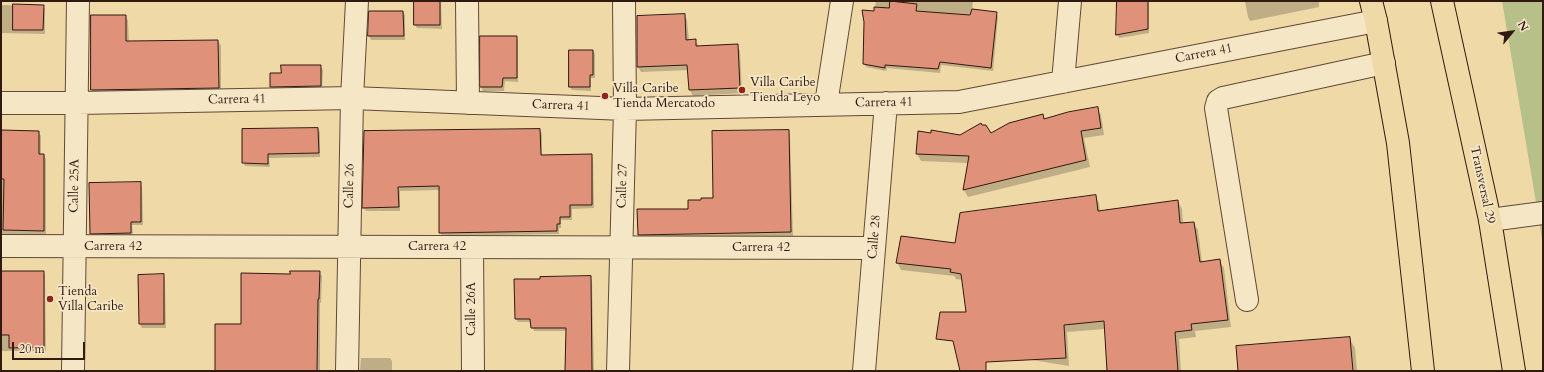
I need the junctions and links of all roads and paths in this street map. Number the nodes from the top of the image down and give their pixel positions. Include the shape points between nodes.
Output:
1 (78, 1) edge
2 (357, 1) edge
3 (467, 1) edge
4 (624, 1) edge
5 (842, 1) edge
6 (1070, 1) edge
7 (1442, 1) edge
8 (1374, 11) edge
9 (1384, 62) junction
10 (1063, 82) junction
11 (352, 98) junction
12 (1, 103) edge
13 (77, 103) junction
14 (468, 103) junction
15 (886, 103) junction
16 (826, 104) junction
17 (625, 109) junction
18 (1541, 213) edge
19 (1490, 220) junction
20 (1, 246) edge
21 (75, 246) junction
22 (350, 247) junction
23 (472, 247) junction
24 (622, 248) junction
25 (874, 248) junction
26 (1247, 300) dead end
27 (73, 371) edge
28 (347, 371) edge
29 (473, 371) edge
30 (618, 371) edge
31 (864, 371) edge
32 (1424, 371) edge
33 (1514, 371) edge

1 - 13 street, Calle 25A
2 - 11 street, Calle 26
3 - 14 street
4 - 17 street, Calle 27
5 - 16 street
6 - 10 street
7 - 19 highway, Transversal 29
8 - 9 highway
8 - 10 street, Carrera 41
9 - 26 street via 1218,101 1216,108
9 - 32 highway via 1398,143
10 - 15 street, Carrera 41 via 959,102
11 - 13 street, Carrera 41
11 - 14 street, Carrera 41
11 - 22 street, Calle 26
12 - 13 street, Carrera 41
13 - 21 street, Calle 25A
14 - 17 street, Carrera 41
15 - 16 street, Carrera 41
15 - 25 street, Calle 28
16 - 17 street, Carrera 41
17 - 24 street, Calle 27
18 - 19 street
19 - 33 highway, Transversal 29
20 - 21 street, Carrera 42
21 - 22 street, Carrera 42
21 - 27 street, Calle 25A
22 - 23 street, Carrera 42
22 - 28 street, Calle 26
23 - 24 street, Carrera 42
23 - 29 street, Calle 26A
24 - 25 street, Carrera 42
24 - 30 street, Calle 27
25 - 31 street, Calle 28

